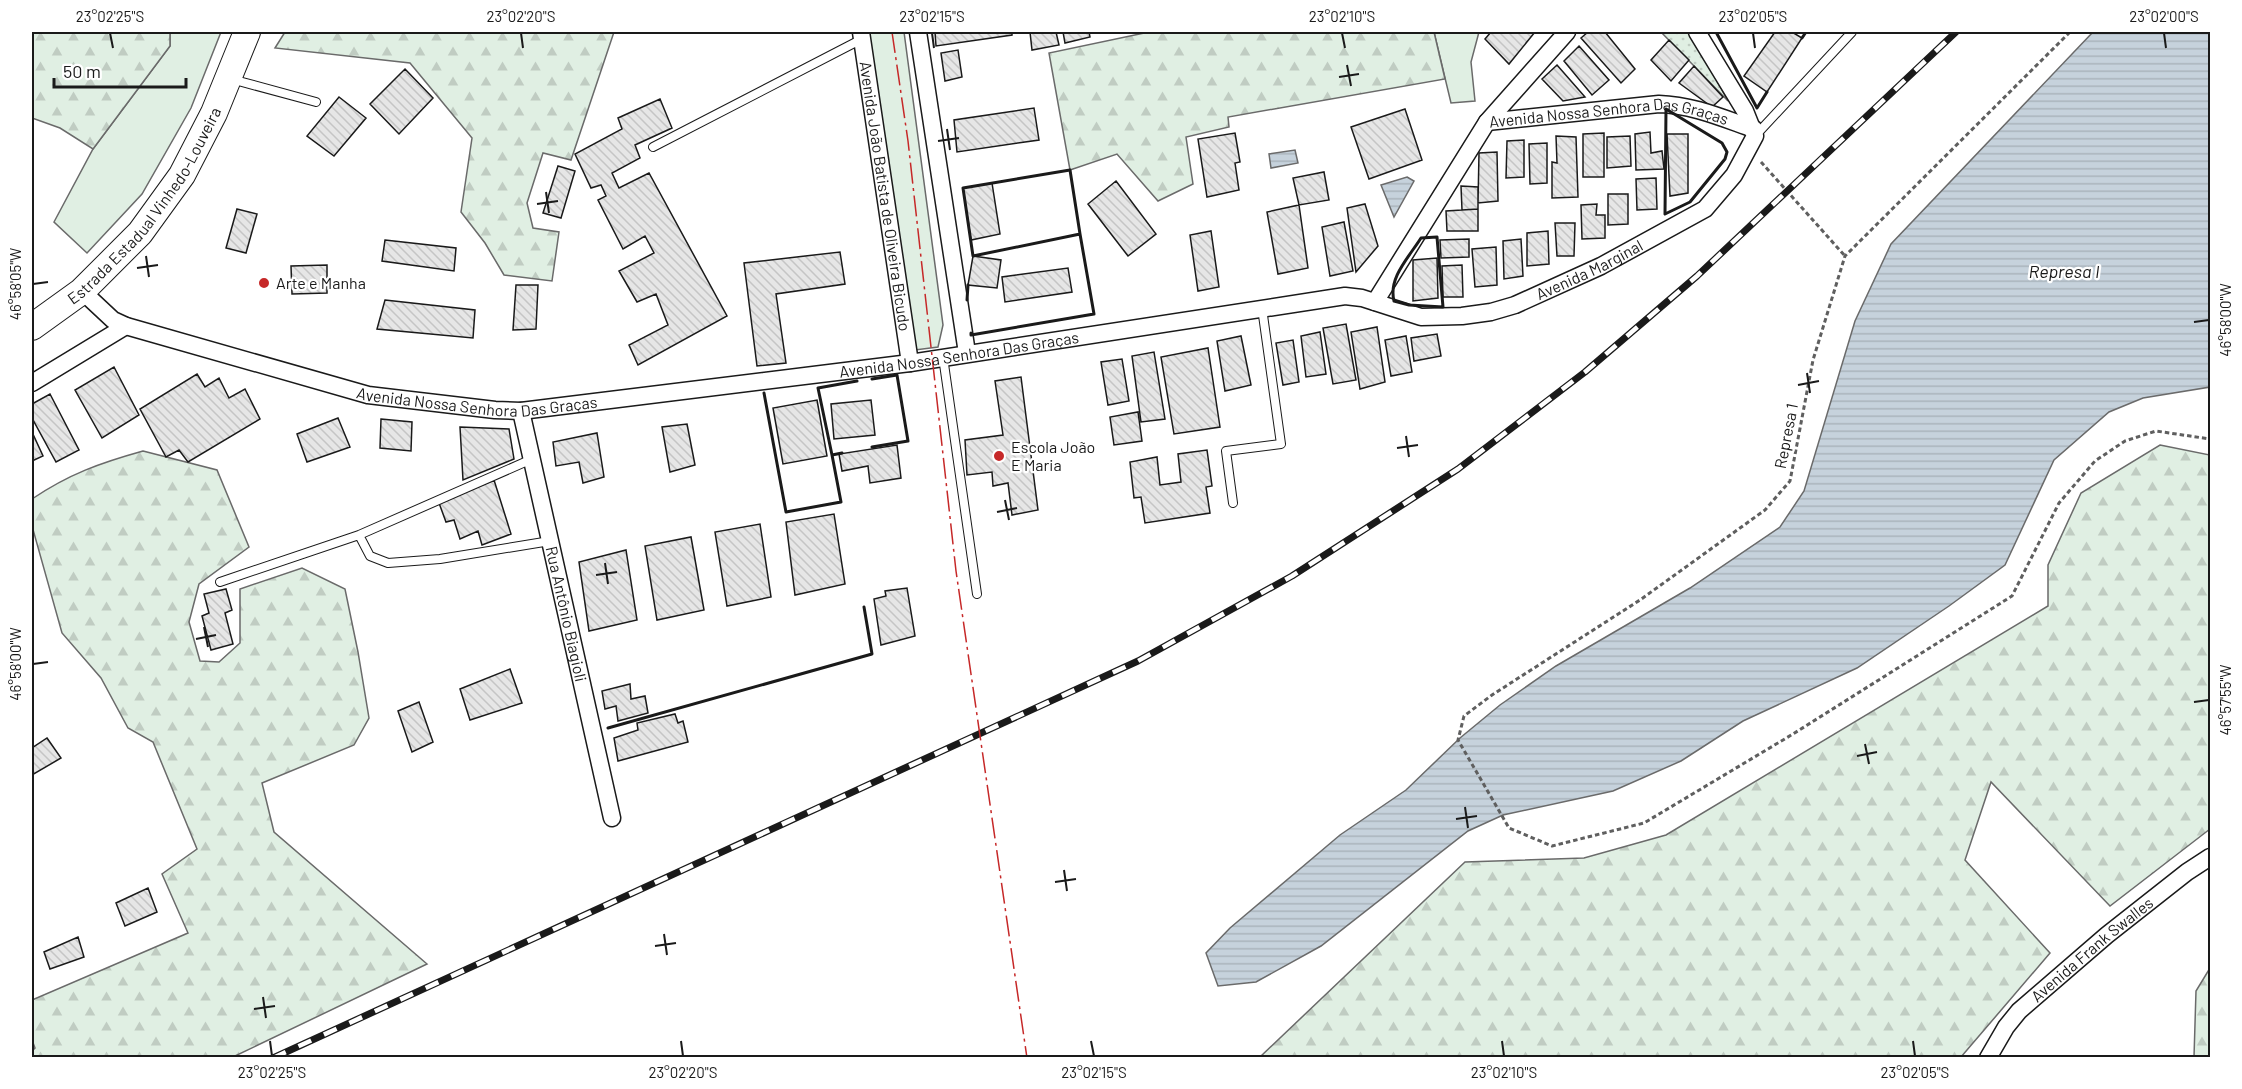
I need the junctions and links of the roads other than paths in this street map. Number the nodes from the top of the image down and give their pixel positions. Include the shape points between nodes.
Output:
1 (247, 32) edge
2 (918, 32) edge
3 (1567, 32) edge
4 (1697, 32) edge
5 (1852, 32) edge
6 (862, 35) edge
7 (228, 78) junction
8 (316, 102) dead end
9 (1487, 122) junction
10 (1753, 138) junction
11 (653, 147) dead end
12 (82, 291) junction
13 (1376, 302) junction
14 (1262, 308) junction
15 (126, 326) junction
16 (32, 327) edge
17 (968, 353) junction
18 (944, 356) junction
19 (910, 363) junction
20 (33, 380) edge
21 (521, 411) junction
22 (531, 459) junction
23 (1233, 503) dead end
24 (359, 536) junction
25 (550, 541) junction
26 (220, 582) dead end
27 (977, 594) dead end
28 (612, 818) dead end
29 (2211, 857) edge
30 (1988, 1058) edge

1 - 7 main road, Estrada Estadual Vinhedo-Louveira
2 - 17 street
3 - 9 street
4 - 10 street via 1745,111
5 - 10 lane
6 - 11 lane
6 - 19 street, Avenida João Batista de Oliveira Bicudo
7 - 8 lane
7 - 12 main road, Estrada Estadual Vinhedo-Louveira via 182,175 140,233
9 - 10 street, Avenida Nossa Senhora Das Graças via 1680,104
9 - 13 street, Avenida Nossa Senhora Das Graças
10 - 13 street, Avenida Marginal via 1734,175 1705,209 1601,266 1515,305 1462,316 1421,317
12 - 15 street, Avenida Nossa Senhora Das Graças via 113,320
12 - 16 main road, Estrada Estadual Vinhedo-Louveira
13 - 14 street, Avenida Nossa Senhora Das Graças via 1346,296
14 - 17 street, Avenida Nossa Senhora Das Graças
14 - 23 lane via 1281,444 1226,451
15 - 20 street
15 - 21 street, Avenida Nossa Senhora Das Graças via 368,395
17 - 18 street, Avenida Nossa Senhora Das Graças
18 - 19 street, Avenida Nossa Senhora Das Graças
18 - 27 lane
19 - 21 street, Avenida Nossa Senhora Das Graças
21 - 22 street, Rua Antônio Biagioli
22 - 24 lane
22 - 25 street, Rua Antônio Biagioli
24 - 25 lane via 370,556 388,563 440,559
24 - 26 lane
25 - 28 street, Rua Antônio Biagioli
29 - 30 street, Avenida Frank Swalles via 2107,934 2019,1011

